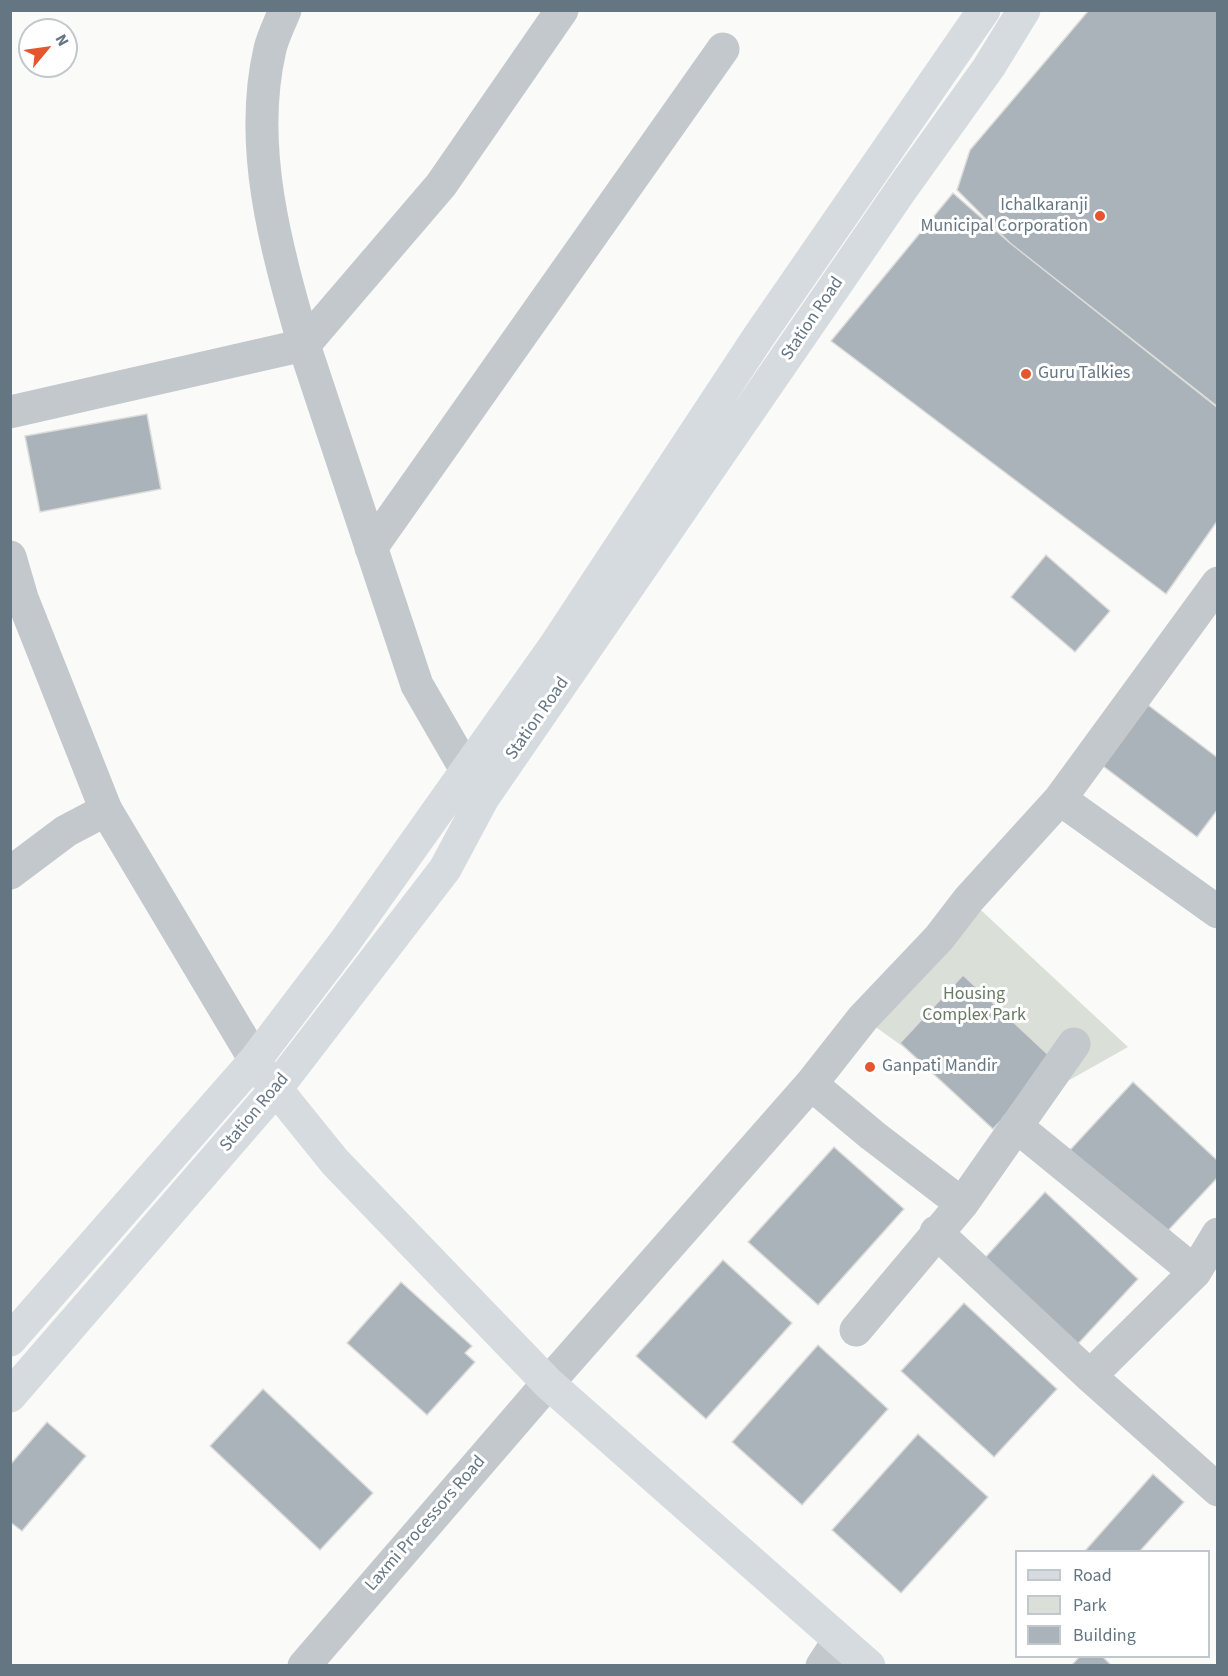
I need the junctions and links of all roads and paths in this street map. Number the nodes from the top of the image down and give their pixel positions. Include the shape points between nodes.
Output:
1 (285, 10) edge
2 (562, 10) edge
3 (984, 10) edge
4 (1024, 10) edge
5 (723, 49) dead end
6 (304, 345) junction
7 (10, 412) edge
8 (371, 548) junction
9 (10, 557) edge
10 (1218, 583) edge
11 (16, 601) edge
12 (466, 770) junction
13 (483, 798) junction
14 (1059, 799) junction
15 (106, 810) junction
16 (10, 873) edge
17 (1218, 912) edge
18 (1074, 1044) dead end
19 (255, 1060) junction
20 (811, 1084) junction
21 (275, 1090) junction
22 (1016, 1126) junction
23 (962, 1204) junction
24 (936, 1233) junction
25 (1218, 1234) edge
26 (1195, 1272) junction
27 (856, 1330) dead end
28 (10, 1340) edge
29 (1090, 1376) junction
30 (548, 1383) junction
31 (10, 1396) edge
32 (1218, 1490) edge
33 (830, 1653) edge
34 (304, 1665) edge
35 (869, 1665) edge

1 - 6 street via 270,48 262,110 265,186
2 - 6 street via 441,185
3 - 12 main road, Station Road via 759,336 554,648
4 - 13 main road, Station Road via 989,67
5 - 8 street
6 - 7 street
6 - 8 street
8 - 12 street via 417,685
9 - 11 street
10 - 14 street, Laxmi Processors Road
11 - 15 street
12 - 13 street
12 - 19 main road, Station Road via 344,943
13 - 21 main road, Station Road via 445,869
14 - 17 street
14 - 20 street, Laxmi Processors Road via 939,938 863,1018
15 - 16 street via 66,831
15 - 19 street
18 - 22 street
19 - 21 main road
19 - 28 main road, Station Road
20 - 23 street
20 - 30 street, Laxmi Processors Road
21 - 30 main road via 335,1162
21 - 31 main road, Station Road
22 - 23 street
22 - 26 street
23 - 24 street
24 - 27 street
24 - 29 street
25 - 26 street
26 - 29 street
29 - 32 street
30 - 33 main road
30 - 34 street, Laxmi Processors Road
33 - 35 main road

